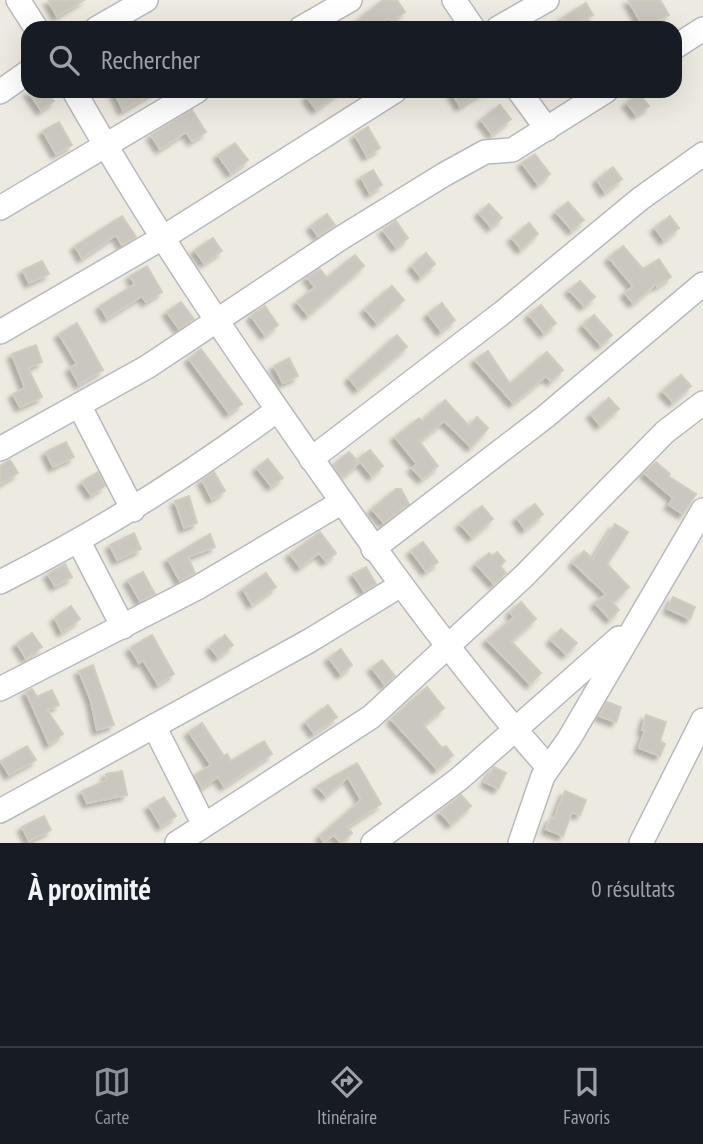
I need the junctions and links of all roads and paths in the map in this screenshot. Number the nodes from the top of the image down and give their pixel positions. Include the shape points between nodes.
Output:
1 (18, 0) edge
2 (146, 0) edge
3 (350, 0) edge
4 (454, 0) edge
5 (547, 0) edge
6 (32, 21) edge
7 (109, 21) edge
8 (313, 21) edge
9 (468, 21) edge
10 (510, 21) edge
11 (703, 29) edge
12 (682, 42) edge
13 (21, 77) edge
14 (0, 92) edge
15 (78, 98) edge
16 (185, 98) edge
17 (384, 98) edge
18 (524, 98) edge
19 (595, 98) edge
20 (547, 129) junction
21 (105, 146) junction
22 (703, 154) edge
23 (0, 208) edge
24 (164, 237) junction
25 (703, 284) edge
26 (218, 320) junction
27 (0, 332) edge
28 (703, 403) edge
29 (79, 405) junction
30 (276, 411) junction
31 (0, 449) edge
32 (311, 459) junction
33 (342, 502) junction
34 (133, 510) junction
35 (703, 510) edge
36 (79, 542) junction
37 (373, 549) junction
38 (0, 582) edge
39 (401, 585) junction
40 (637, 622) junction
41 (123, 628) junction
42 (447, 648) junction
43 (0, 689) edge
44 (703, 720) edge
45 (154, 726) junction
46 (515, 731) junction
47 (548, 766) junction
48 (0, 811) edge
49 (204, 825) junction
50 (177, 843) edge
51 (373, 843) edge
52 (520, 843) edge
53 (640, 843) edge

1 - 6 street
2 - 7 street
3 - 8 street
4 - 9 street
5 - 10 street
11 - 12 street
13 - 14 street
15 - 21 street
16 - 21 street
17 - 24 street
18 - 20 street
19 - 20 street
20 - 26 street via 512,150 485,152 445,174
21 - 23 street
21 - 24 street
22 - 32 street via 640,198 502,313
24 - 26 street
24 - 27 street
25 - 37 street via 545,418
26 - 29 street
26 - 30 street
28 - 42 street via 665,432
29 - 31 street
29 - 34 street
30 - 32 street
30 - 34 street
32 - 33 street
33 - 37 street
33 - 41 street
34 - 36 street
35 - 40 street
36 - 38 street
36 - 41 street
37 - 39 street
39 - 42 street
39 - 45 street
40 - 46 street
40 - 47 street via 569,739
41 - 43 street
42 - 46 street
42 - 49 street via 372,717
44 - 53 street
45 - 48 street
45 - 49 street
46 - 47 street
46 - 51 street
47 - 52 street
49 - 50 street

